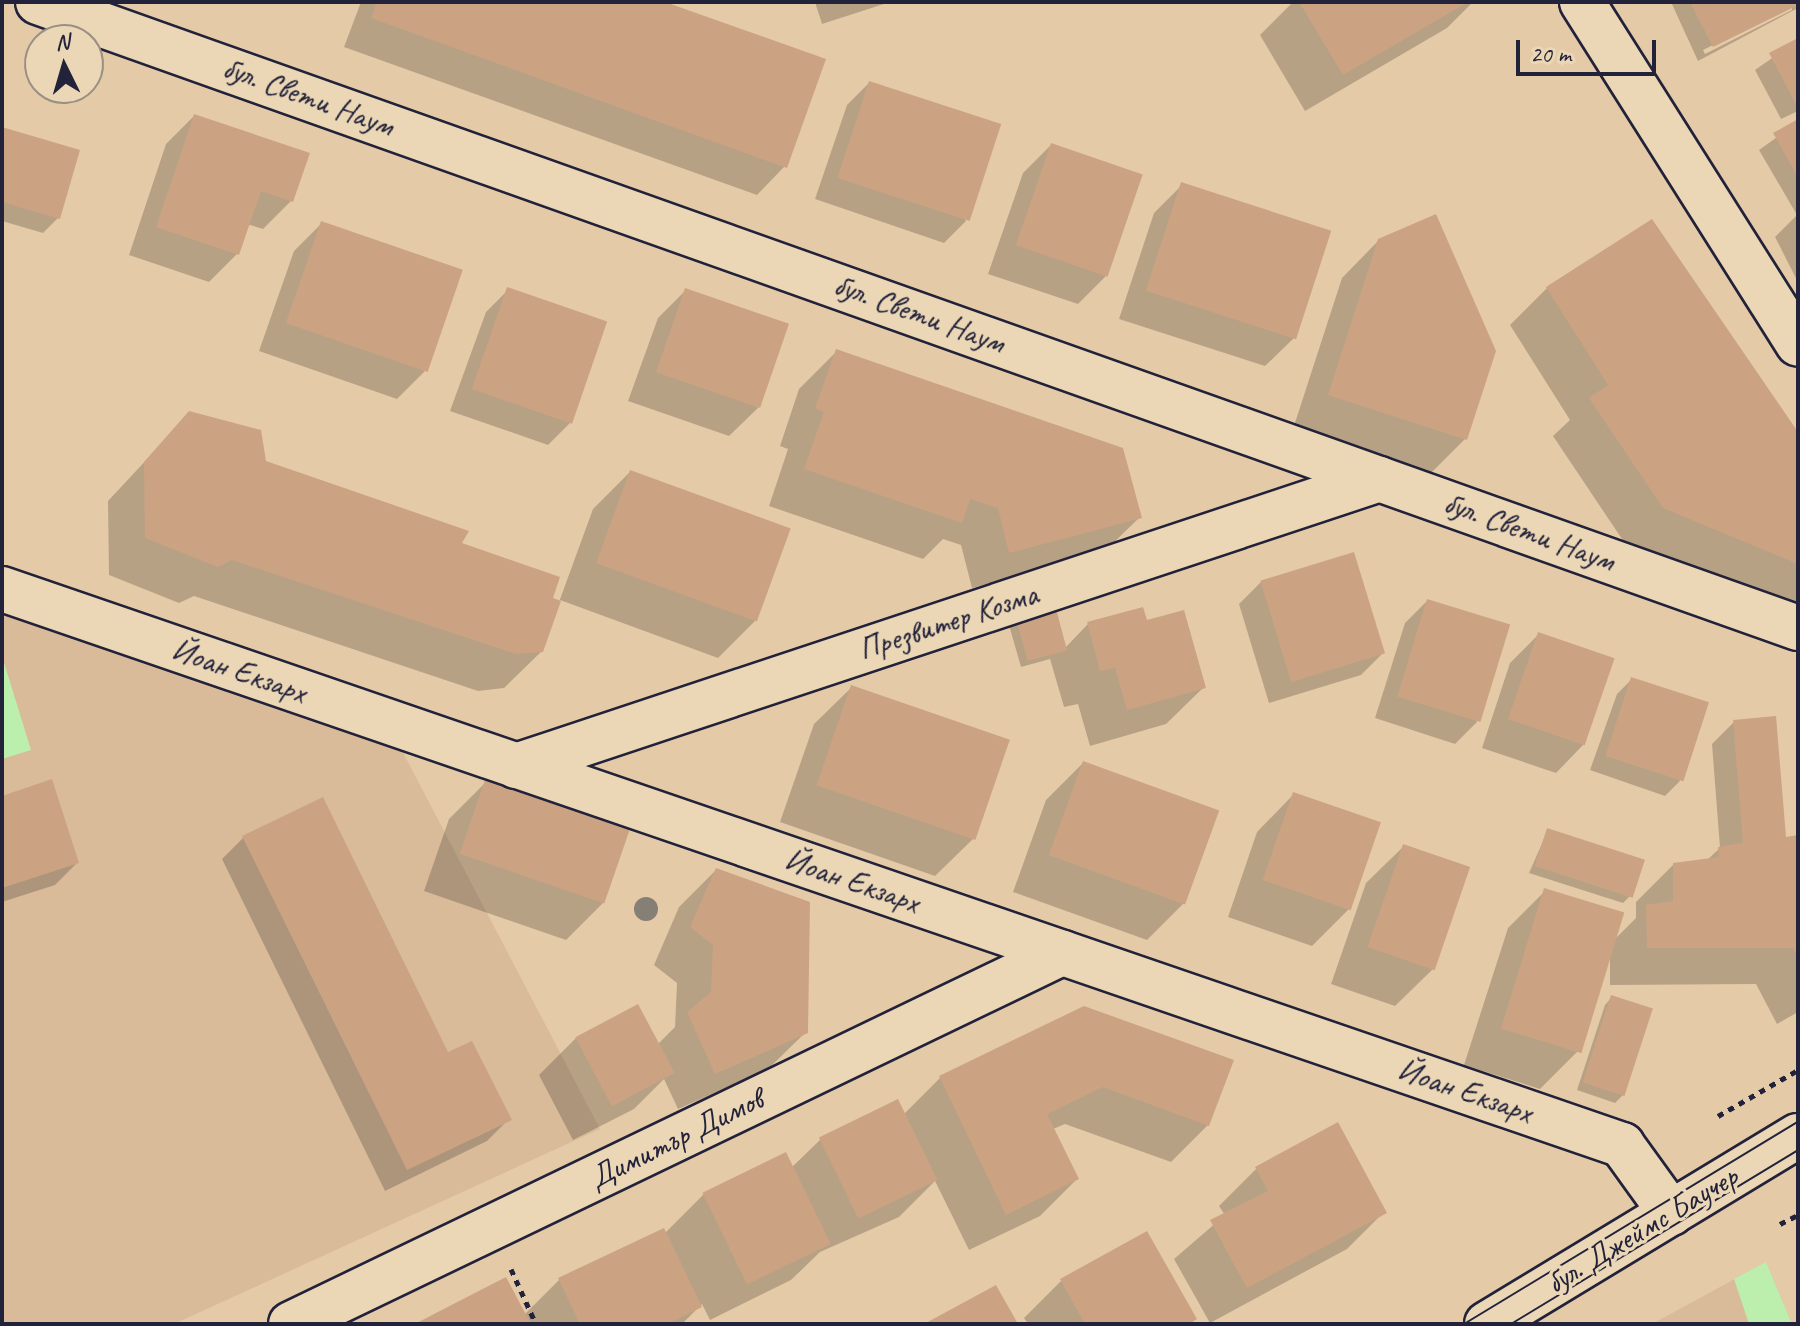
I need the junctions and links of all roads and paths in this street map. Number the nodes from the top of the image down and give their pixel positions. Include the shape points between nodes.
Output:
1 (1582, 2) edge
2 (51, 4) edge
3 (1798, 344) edge
4 (1380, 479) junction
5 (2, 589) edge
6 (1798, 628) edge
7 (516, 766) junction
8 (1062, 953) junction
9 (1798, 1070) edge
10 (1718, 1116) dead end
11 (1798, 1136) edge
12 (1671, 1213) junction
13 (1798, 1215) edge
14 (1780, 1224) dead end
15 (508, 1262) dead end
16 (291, 1324) edge
17 (536, 1324) edge
18 (1487, 1324) edge

1 - 3 street
2 - 4 street, бул. Свети Наум
4 - 6 street, бул. Свети Наум
4 - 7 street, Презвитер Козма
5 - 7 street, Йоан Екзарх
7 - 8 street, Йоан Екзарх
8 - 12 street, Йоан Екзарх via 1622,1145
8 - 16 street, Димитър Димов
9 - 10 path
11 - 12 street, бул. Джеймс Баучер
12 - 18 street, бул. Джеймс Баучер
13 - 14 path
15 - 17 path

